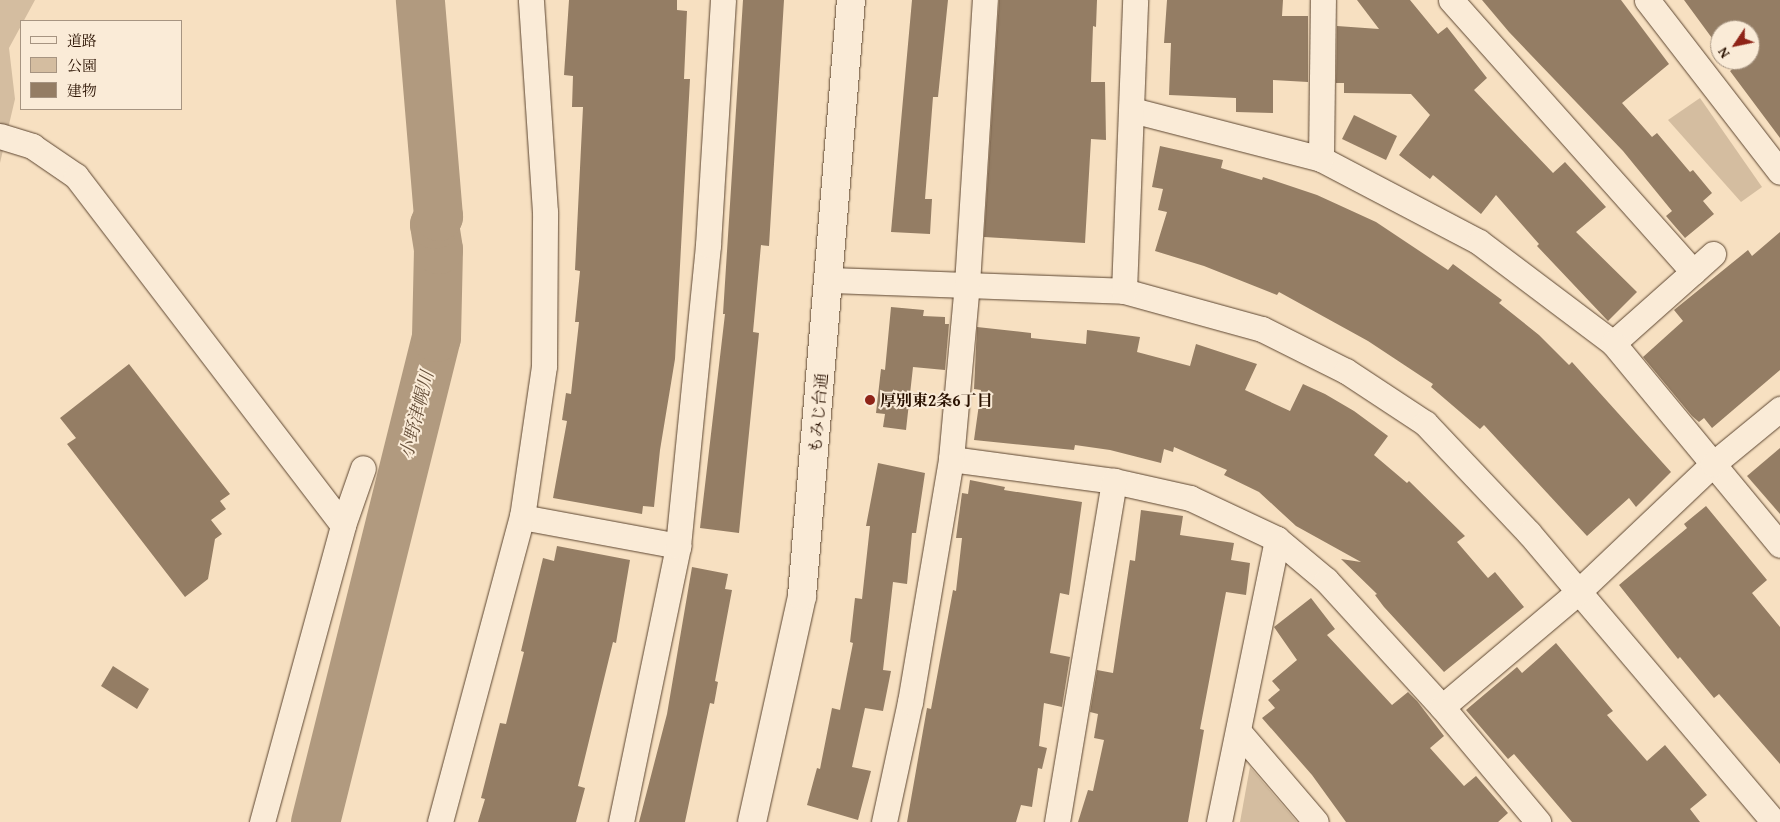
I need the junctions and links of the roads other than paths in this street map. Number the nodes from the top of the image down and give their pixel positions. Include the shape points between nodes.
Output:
1 (531, 0) edge
2 (723, 0) edge
3 (851, 0) edge
4 (985, 0) edge
5 (1135, 0) edge
6 (1323, 0) edge
7 (1451, 0) edge
8 (1647, 0) edge
9 (1132, 110) junction
10 (0, 136) edge
11 (1321, 159) junction
12 (1780, 172) edge
13 (1713, 254) dead end
14 (1693, 272) junction
15 (830, 280) junction
16 (967, 284) junction
17 (1124, 291) junction
18 (1613, 344) junction
19 (1780, 410) edge
20 (951, 459) junction
21 (1713, 464) junction
22 (363, 468) dead end
23 (1114, 481) junction
24 (522, 517) junction
25 (343, 525) junction
26 (1277, 539) junction
27 (1780, 545) edge
28 (678, 546) junction
29 (1578, 592) junction
30 (1442, 708) junction
31 (1238, 732) junction
32 (262, 822) edge
33 (440, 822) edge
34 (621, 822) edge
35 (752, 822) edge
36 (884, 822) edge
37 (1057, 822) edge
38 (1219, 822) edge
39 (1316, 822) edge
40 (1538, 822) edge
41 (1774, 822) edge

1 - 24 street via 545,212 544,366
2 - 28 street via 708,245
3 - 15 street, もみじ台通
4 - 16 street
5 - 9 street
6 - 11 street
7 - 14 street
8 - 12 street
9 - 11 street
9 - 17 street
10 - 25 street via 32,146 76,176
11 - 18 street via 1479,242
13 - 14 street
14 - 18 street
15 - 16 street
15 - 35 street, もみじ台通 via 802,596
16 - 17 street
16 - 20 street
17 - 29 street via 1262,329 1362,382 1425,423
18 - 21 street
19 - 21 street
20 - 23 street
20 - 36 street via 910,702
21 - 27 street
21 - 29 street
22 - 25 street
23 - 26 street via 1190,498
23 - 37 street
24 - 28 street
24 - 33 street
25 - 32 street
26 - 30 street via 1326,580
26 - 31 street
28 - 34 street
29 - 30 street
29 - 41 street
30 - 40 street
31 - 38 street
31 - 39 street

